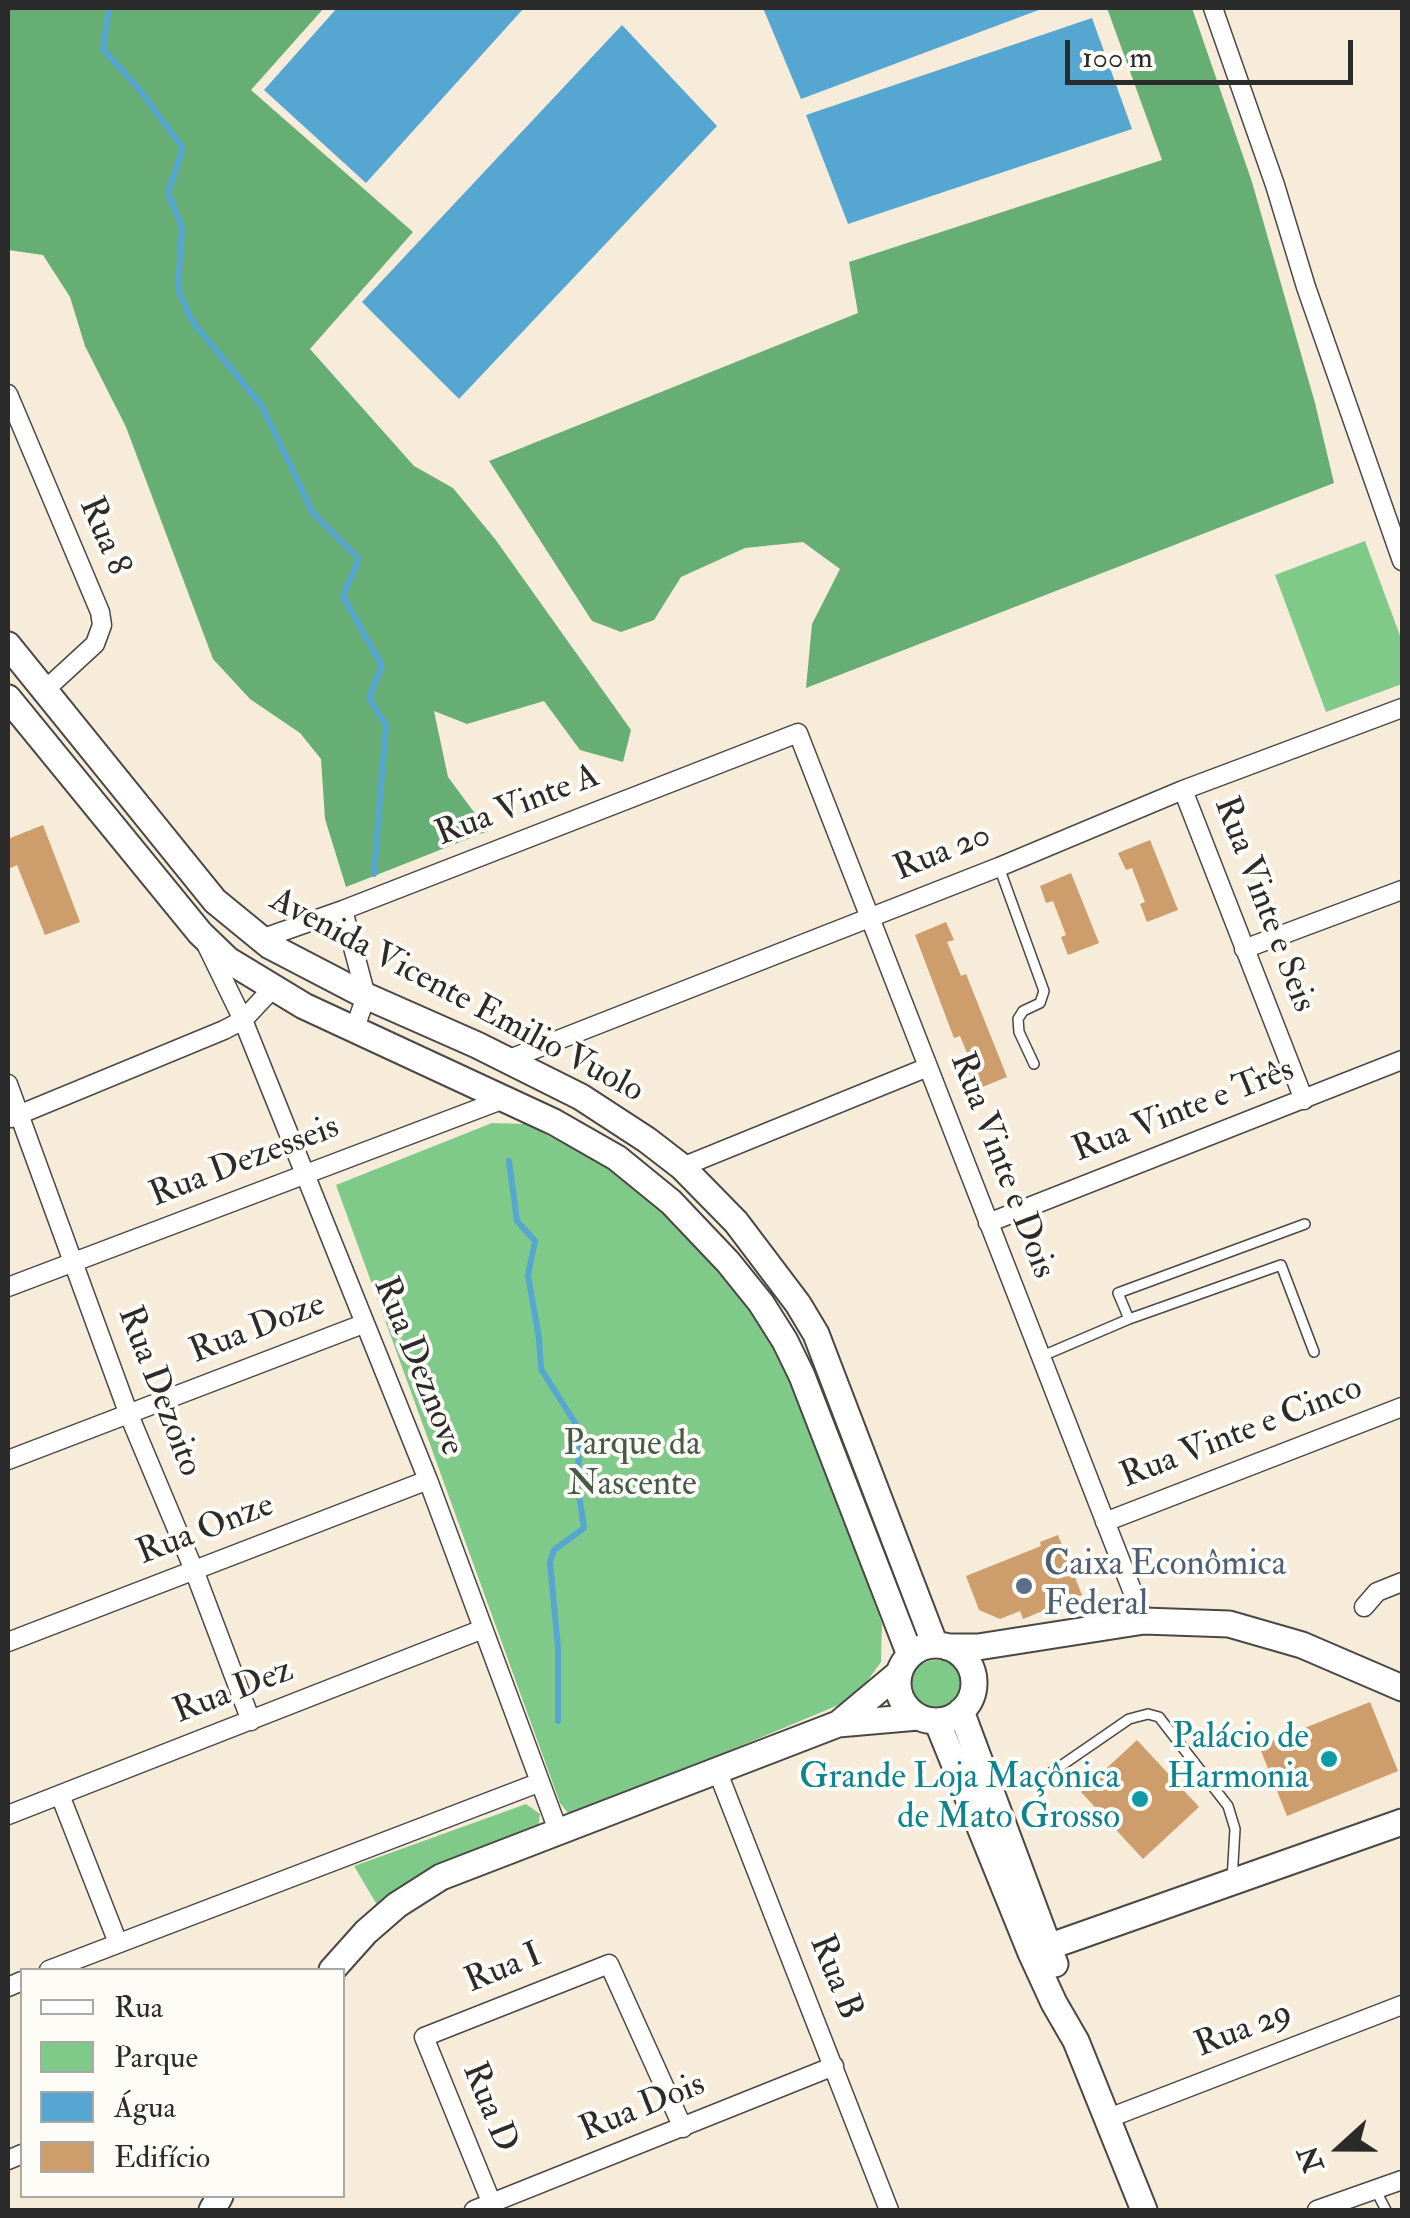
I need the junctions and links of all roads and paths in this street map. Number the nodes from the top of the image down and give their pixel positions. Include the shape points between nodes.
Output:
1 (1213, 8) edge
2 (8, 394) edge
3 (1402, 561) edge
4 (8, 645) edge
5 (46, 690) junction
6 (1402, 708) edge
7 (12, 711) edge
8 (798, 733) joint
9 (1183, 790) junction
10 (999, 867) junction
11 (1402, 890) edge
12 (342, 910) junction
13 (870, 918) junction
14 (200, 932) junction
15 (261, 939) junction
16 (1244, 949) junction
17 (272, 989) junction
18 (366, 996) junction
19 (242, 1020) junction
20 (354, 1031) junction
21 (507, 1060) junction
22 (1402, 1060) edge
23 (1034, 1064) dead end
24 (928, 1068) junction
25 (8, 1084) edge
26 (504, 1099) junction
27 (1304, 1100) junction
28 (13, 1117) edge
29 (682, 1167) junction
30 (304, 1175) junction
31 (988, 1223) junction
32 (1305, 1224) dead end
33 (74, 1262) junction
34 (8, 1287) edge
35 (1129, 1319) junction
36 (363, 1324) junction
37 (1314, 1352) dead end
38 (1040, 1357) junction
39 (1402, 1407) edge
40 (129, 1415) junction
41 (8, 1460) edge
42 (428, 1480) junction
43 (1105, 1522) junction
44 (194, 1570) junction
45 (1402, 1582) edge
46 (1364, 1607) dead end
47 (1144, 1622) junction
48 (483, 1629) junction
49 (8, 1642) edge
50 (942, 1646) junction
51 (904, 1664) junction
52 (1402, 1688) edge
53 (962, 1711) junction
54 (928, 1719) junction
55 (251, 1721) junction
56 (838, 1724) junction
57 (717, 1770) junction
58 (538, 1783) junction
59 (1036, 1783) dead end
60 (60, 1795) junction
61 (8, 1815) edge
62 (1402, 1822) edge
63 (559, 1832) junction
64 (1232, 1883) junction
65 (118, 1942) junction
66 (1040, 1951) junction
67 (54, 1968) edge
68 (334, 1968) edge
69 (1402, 2004) edge
70 (424, 2038) joint
71 (834, 2066) junction
72 (1108, 2118) junction
73 (683, 2128) junction
74 (1402, 2180) edge
75 (1375, 2190) junction
76 (483, 2207) edge
77 (889, 2210) edge
78 (1144, 2210) edge
79 (1317, 2210) edge
80 (1386, 2210) edge

1 - 3 street
2 - 5 street, Rua 8 via 102,625 95,644
4 - 5 main road, Avenida Vicente Emilio Vuolo
5 - 15 main road, Avenida Vicente Emilio Vuolo via 215,902
6 - 9 street, Rua 20
7 - 14 main road, Avenida Vicente Emilio Vuolo
8 - 12 street, Rua Vinte A
8 - 13 street, Rua Vinte e Dois
9 - 10 street, Rua 20
9 - 16 street, Rua Vinte e Seis
10 - 13 street, Rua 20
10 - 23 lane via 1044,990 1040,1004 1018,1019
11 - 16 street
12 - 15 street, Rua Vinte A
12 - 18 street
13 - 21 street, Rua 20
13 - 24 street, Rua Vinte e Dois
14 - 17 main road, Avenida Vicente Emilio Vuolo
14 - 19 street, Rua Deznove
15 - 18 main road, Avenida Vicente Emilio Vuolo
16 - 27 street, Rua Vinte e Seis
17 - 19 street
17 - 20 main road, Avenida Vicente Emilio Vuolo
18 - 20 street
18 - 21 main road, Avenida Vicente Emilio Vuolo
19 - 28 street
19 - 30 street, Rua Deznove
20 - 26 main road, Avenida Vicente Emilio Vuolo
21 - 29 main road, Avenida Vicente Emilio Vuolo via 581,1097
22 - 27 street, Rua Vinte e Três
24 - 29 street
24 - 31 street, Rua Vinte e Dois
25 - 28 street, Rua Dezoito
26 - 30 street, Rua Dezesseis
26 - 51 main road, Avenida Vicente Emilio Vuolo via 617,1158 671,1202 761,1302 802,1376
27 - 31 street, Rua Vinte e Três
28 - 33 street, Rua Dezoito
29 - 50 main road, Avenida Vicente Emilio Vuolo via 736,1222 816,1334
30 - 33 street, Rua Dezesseis
30 - 36 street, Rua Deznove
31 - 38 street, Rua Vinte e Dois
32 - 35 lane via 1118,1293
33 - 34 street, Rua Dezesseis
33 - 40 street, Rua Dezoito
35 - 37 lane via 1281,1265
35 - 38 lane
36 - 40 street, Rua Doze
36 - 42 street, Rua Deznove
38 - 43 street, Rua Vinte e Dois
39 - 43 street, Rua Vinte e Cinco
40 - 41 street, Rua Doze
40 - 44 street, Rua Dezoito
42 - 44 street, Rua Onze
42 - 48 street, Rua Deznove
43 - 47 street, Rua Vinte e Dois
44 - 49 street, Rua Onze
44 - 55 street, Rua Dezoito
45 - 46 street
47 - 50 main road via 978,1648
47 - 52 main road via 1228,1624 1302,1645
48 - 55 street, Rua Dez
48 - 58 street, Rua Deznove
50 - 51 main road
50 - 53 main road via 966,1660 973,1680
51 - 54 main road via 901,1698
51 - 56 main road
53 - 54 main road
53 - 66 main road
54 - 56 main road
54 - 66 main road
55 - 60 street, Rua Dez
56 - 57 main road
57 - 63 main road
57 - 71 street, Rua B
58 - 63 street, Rua Deznove
58 - 65 street
59 - 64 lane via 1130,1719 1159,1717 1228,1806 1235,1829
60 - 61 street, Rua Dez
60 - 65 street
62 - 64 main road
63 - 68 main road via 442,1878 398,1905
64 - 66 main road
65 - 67 street
66 - 72 main road via 1054,2003
69 - 72 street, Rua 29
70 - 73 street, Rua I via 609,1964
70 - 76 street, Rua D
71 - 73 street, Rua Dois
71 - 77 street, Rua B
72 - 78 main road
73 - 76 street, Rua Dois
74 - 75 street
75 - 79 street
75 - 80 lane

